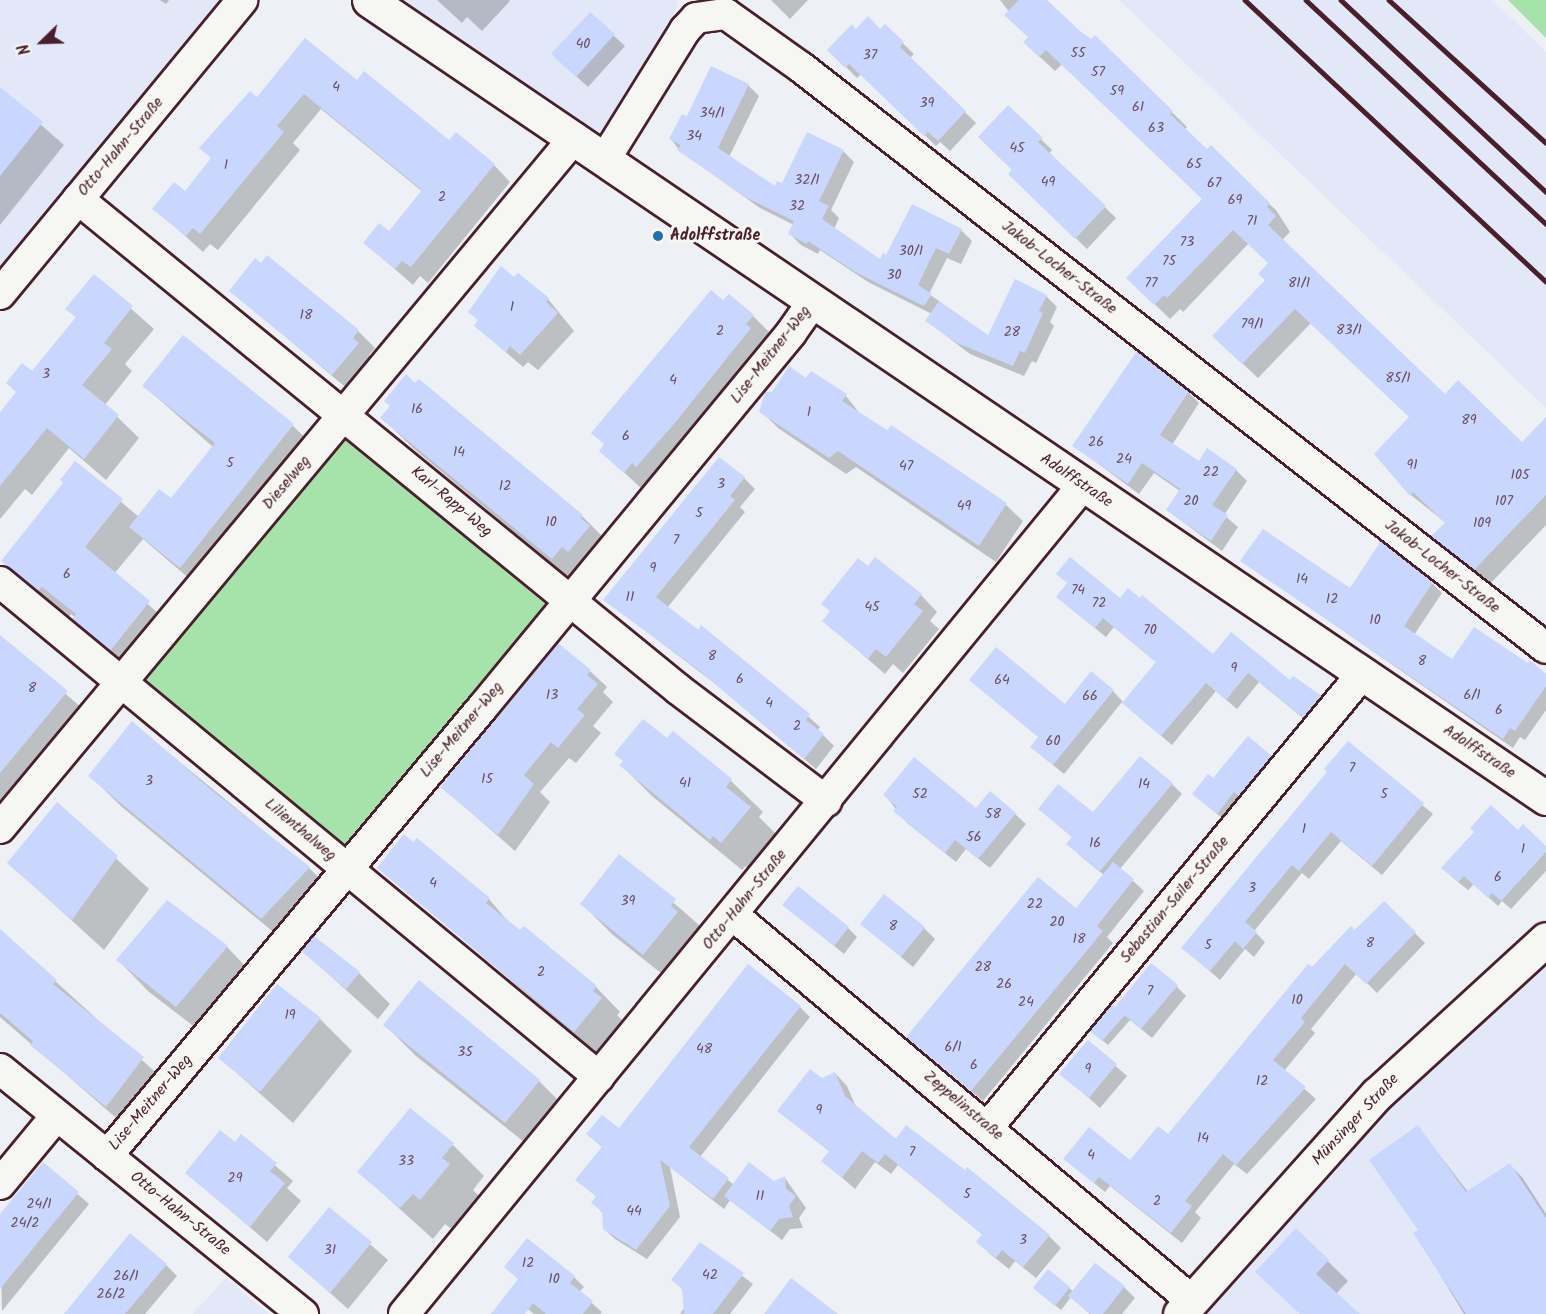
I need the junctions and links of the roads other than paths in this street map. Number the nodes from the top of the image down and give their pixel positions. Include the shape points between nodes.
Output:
1 (242, 0) edge
2 (369, 0) edge
3 (574, 138) junction
4 (605, 159) junction
5 (78, 199) junction
6 (0, 294) edge
7 (813, 301) junction
8 (345, 414) junction
9 (1083, 485) junction
10 (0, 582) edge
11 (569, 600) junction
12 (1546, 648) edge
13 (1363, 673) junction
14 (122, 682) junction
15 (1546, 798) edge
16 (826, 801) junction
17 (0, 828) edge
18 (346, 868) junction
19 (733, 915) junction
20 (1546, 939) edge
21 (0, 1069) edge
22 (599, 1077) junction
23 (57, 1115) junction
24 (988, 1127) junction
25 (107, 1156) junction
26 (0, 1184) edge
27 (1185, 1307) edge
28 (303, 1314) edge
29 (404, 1314) edge

1 - 5 street, Otto-Hahn-Straße
2 - 3 street, Adolffstraße
3 - 4 street, Adolffstraße
3 - 8 street, Dieselweg
4 - 7 street, Adolffstraße
4 - 12 street, Jakob-Locher-Straße via 685,30 696,18 726,14 811,75
5 - 6 street, Otto-Hahn-Straße
5 - 8 street, Karl-Rapp-Weg
7 - 9 street, Adolffstraße
7 - 11 street, Lise-Meitner-Weg via 791,333
8 - 11 street, Karl-Rapp-Weg
8 - 14 street, Dieselweg
9 - 13 street, Adolffstraße
9 - 16 street, Otto-Hahn-Straße
10 - 14 street, Lilienthalweg
11 - 16 street, Karl-Rapp-Weg
11 - 18 street, Lise-Meitner-Weg
13 - 15 street, Adolffstraße
13 - 24 street, Sebastian-Sailer-Straße
14 - 17 street, Dieselweg
14 - 18 street, Lilienthalweg
16 - 19 street, Otto-Hahn-Straße
18 - 22 street, Lilienthalweg
18 - 25 street, Lise-Meitner-Weg
19 - 22 street, Otto-Hahn-Straße
19 - 24 street, Zeppelinstraße
20 - 27 street, Münsinger Straße via 1377,1094
21 - 23 street, Otto-Hahn-Straße
22 - 29 street, Otto-Hahn-Straße
23 - 25 street, Otto-Hahn-Straße
23 - 26 street
24 - 27 street, Zeppelinstraße
25 - 28 street, Otto-Hahn-Straße

